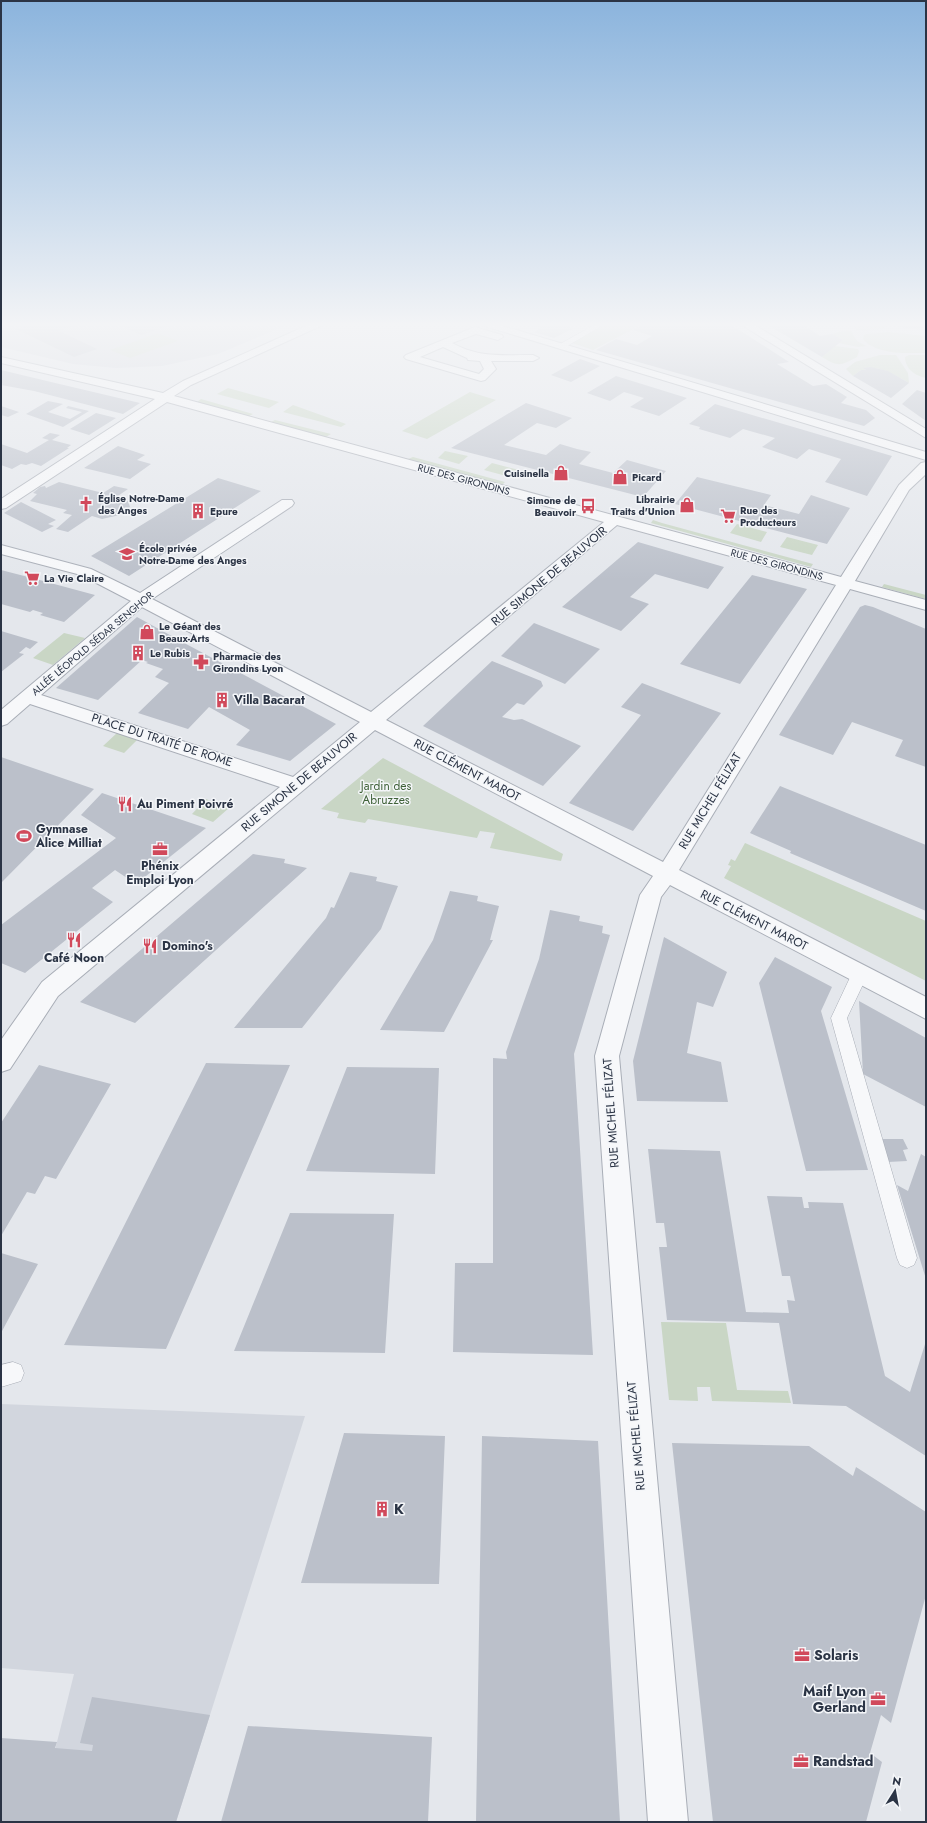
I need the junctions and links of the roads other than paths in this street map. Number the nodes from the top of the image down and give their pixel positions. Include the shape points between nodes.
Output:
1 (149, 409) edge
2 (207, 409) edge
3 (768, 409) edge
4 (885, 409) edge
5 (926, 434) edge
6 (926, 456) edge
7 (926, 466) edge
8 (6, 486) dead end
9 (21, 491) junction
10 (1, 504) edge
11 (287, 504) dead end
12 (615, 520) junction
13 (1, 549) edge
14 (844, 583) junction
15 (141, 600) junction
16 (926, 605) edge
17 (27, 697) junction
18 (1, 720) edge
19 (374, 721) junction
20 (297, 785) junction
21 (666, 874) junction
22 (860, 974) junction
23 (926, 1009) edge
24 (1, 1061) edge
25 (907, 1258) dead end
26 (668, 1822) edge

1 - 9 street
2 - 12 street, RUE DES GIRONDINS
3 - 6 street
4 - 5 street
7 - 14 street, RUE MICHEL FÉLIZAT via 904,488
8 - 9 street
9 - 10 street
11 - 15 street, ALLÉE LÉOPOLD SÉDAR SENGHOR
12 - 14 street, RUE DES GIRONDINS
12 - 19 street, RUE SIMONE DE BEAUVOIR
13 - 15 street, RUE CLÉMENT MAROT via 86,572
14 - 16 street, RUE DES GIRONDINS
14 - 21 street, RUE MICHEL FÉLIZAT
15 - 17 street, ALLÉE LÉOPOLD SÉDAR SENGHOR
15 - 19 street, RUE CLÉMENT MAROT
17 - 18 street, ALLÉE LÉOPOLD SÉDAR SENGHOR
17 - 20 street, PLACE DU TRAITÉ DE ROME
19 - 20 street, RUE SIMONE DE BEAUVOIR
19 - 21 street, RUE CLÉMENT MAROT
20 - 24 street, RUE SIMONE DE BEAUVOIR via 50,989
21 - 22 street, RUE CLÉMENT MAROT
21 - 26 street, RUE MICHEL FÉLIZAT via 651,895 606,1056
22 - 23 street, RUE CLÉMENT MAROT
22 - 25 lane via 839,1018

